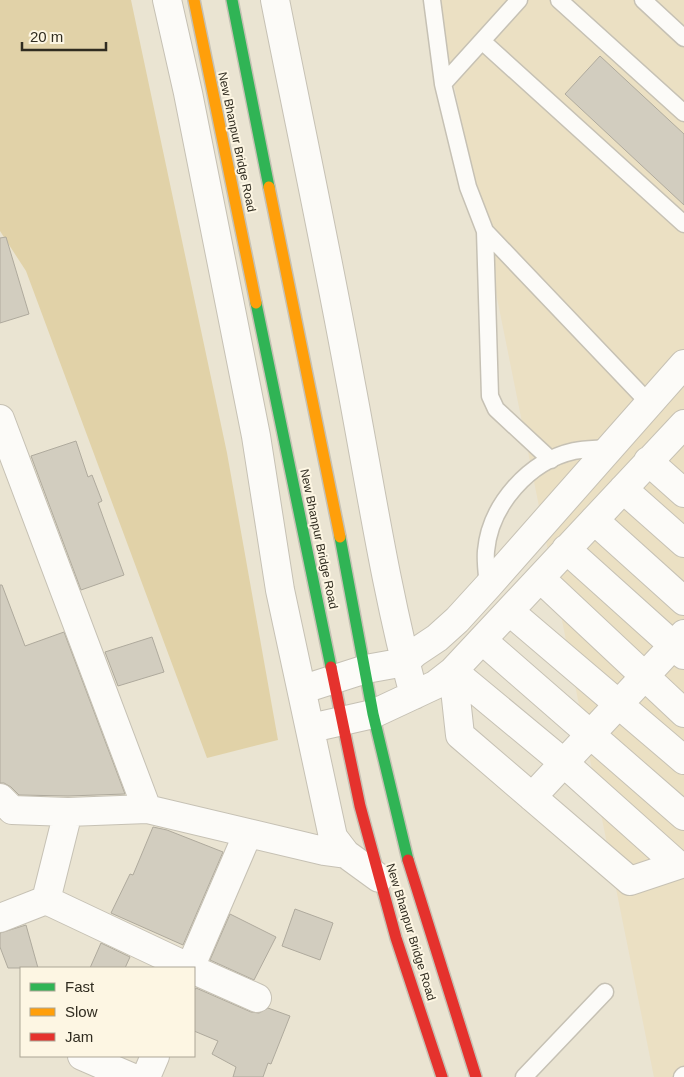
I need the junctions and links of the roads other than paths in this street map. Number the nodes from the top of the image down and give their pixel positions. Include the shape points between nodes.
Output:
1 (167, 0) edge
2 (194, 0) edge
3 (232, 0) edge
4 (275, 0) edge
5 (432, 0) edge
6 (519, 0) edge
7 (559, 0) edge
8 (643, 0) edge
9 (684, 38) edge
10 (482, 41) junction
11 (443, 84) junction
12 (684, 113) edge
13 (684, 224) edge
14 (485, 232) junction
15 (684, 364) edge
16 (649, 403) junction
17 (0, 419) edge
18 (681, 432) edge
19 (608, 448) junction
20 (551, 460) junction
21 (648, 462) junction
22 (623, 489) junction
23 (684, 493) edge
24 (594, 520) junction
25 (684, 543) edge
26 (566, 549) junction
27 (540, 578) junction
28 (488, 586) junction
29 (684, 600) edge
30 (509, 611) junction
31 (482, 640) junction
32 (680, 645) edge
33 (405, 662) junction
34 (366, 669) junction
35 (453, 671) junction
36 (645, 676) junction
37 (335, 680) junction
38 (302, 689) junction
39 (414, 695) junction
40 (618, 704) junction
41 (684, 713) edge
42 (373, 714) junction
43 (343, 721) junction
44 (310, 729) junction
45 (590, 734) junction
46 (684, 760) edge
47 (564, 763) junction
48 (532, 797) junction
49 (0, 798) edge
50 (147, 809) junction
51 (68, 812) junction
52 (684, 816) edge
53 (248, 833) junction
54 (346, 854) junction
55 (681, 861) edge
56 (380, 878) junction
57 (46, 900) junction
58 (0, 918) edge
59 (187, 967) edge
60 (192, 967) edge
61 (195, 971) edge
62 (605, 992) dead end
63 (257, 998) dead end
64 (84, 1057) edge
65 (155, 1057) edge
66 (131, 1077) edge
67 (146, 1077) edge
68 (442, 1077) edge
69 (476, 1077) edge
70 (524, 1077) edge

1 - 38 street via 256,436 280,590
2 - 37 street, New Bhanpur Bridge Road
3 - 34 street, New Bhanpur Bridge Road
4 - 33 street
5 - 11 lane
6 - 10 lane
7 - 12 lane
8 - 9 lane
10 - 11 lane
10 - 13 lane
11 - 14 lane via 468,187
14 - 16 lane
14 - 20 lane via 490,396 496,410
15 - 16 street
16 - 19 street
17 - 50 street
18 - 21 street
19 - 20 lane via 574,451
19 - 28 street
20 - 28 lane via 514,487 495,517 486,551
21 - 22 street
21 - 23 street
22 - 24 street
22 - 25 street
24 - 26 street
24 - 29 street
26 - 27 street
26 - 32 street
27 - 30 street
27 - 36 street
28 - 33 street via 457,620
30 - 31 street
30 - 40 street
31 - 35 street
31 - 45 street
32 - 36 street
33 - 34 street
33 - 39 street
34 - 37 street
34 - 42 street, New Bhanpur Bridge Road
35 - 39 street
35 - 47 street
35 - 48 street via 460,736
36 - 40 street
36 - 41 street
37 - 38 street
37 - 43 street, New Bhanpur Bridge Road
38 - 44 street
39 - 42 street
40 - 45 street
40 - 46 street
42 - 43 street
42 - 69 street, New Bhanpur Bridge Road via 409,865
43 - 44 street
43 - 56 street, New Bhanpur Bridge Road via 360,806
44 - 54 street via 333,837
45 - 47 street
45 - 52 street
47 - 48 street
47 - 55 street
48 - 55 street via 630,881
49 - 51 street via 12,810
50 - 51 street
50 - 53 street
51 - 57 street
53 - 54 street
53 - 60 street
54 - 56 street
56 - 68 street, New Bhanpur Bridge Road via 396,938
57 - 58 street
57 - 59 street
61 - 63 street
62 - 70 lane
64 - 66 street
65 - 67 street

